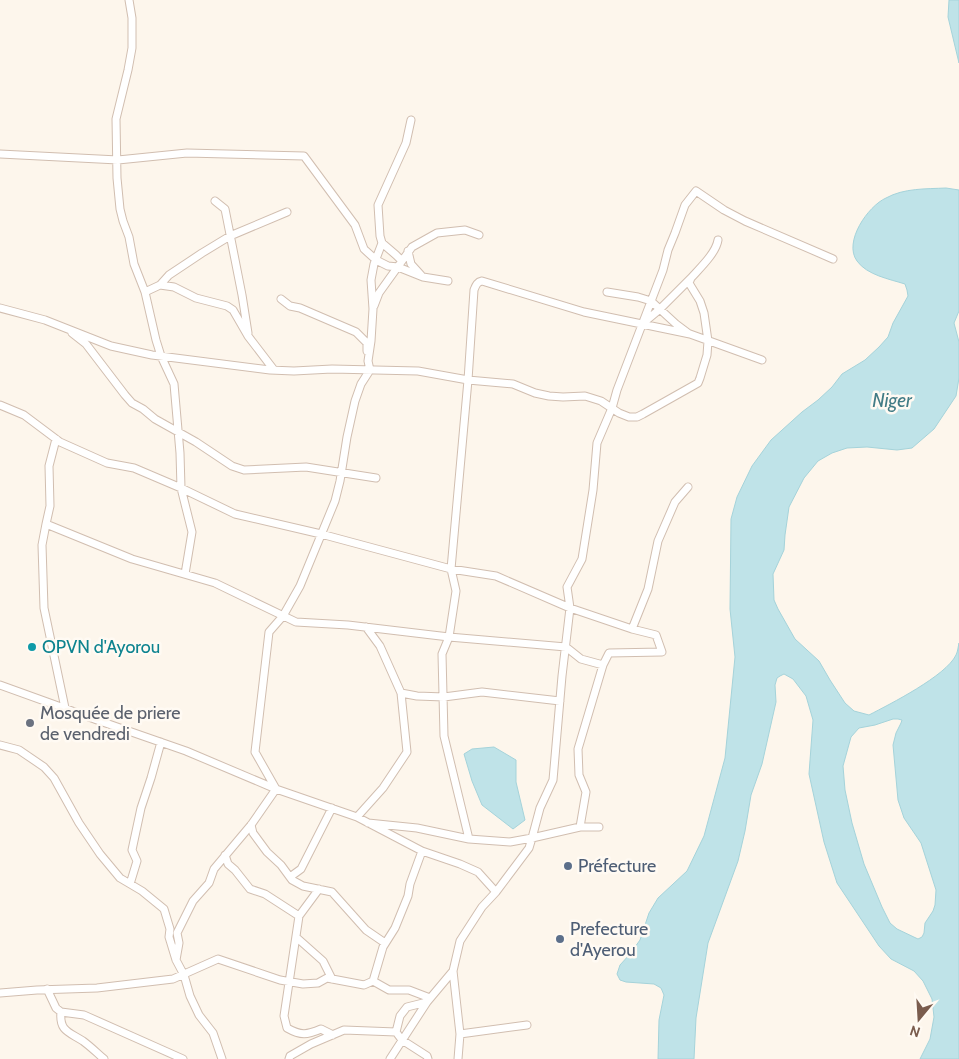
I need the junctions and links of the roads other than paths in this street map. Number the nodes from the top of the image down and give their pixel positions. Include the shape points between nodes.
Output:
1 (129, 0) edge
2 (411, 120) dead end
3 (0, 154) edge
4 (117, 160) junction
5 (215, 201) dead end
6 (287, 212) dead end
7 (479, 235) dead end
8 (230, 236) junction
9 (718, 240) dead end
10 (382, 243) junction
11 (408, 252) junction
12 (833, 259) dead end
13 (376, 260) junction
14 (400, 264) junction
15 (423, 277) junction
16 (691, 278) junction
17 (448, 281) dead end
18 (160, 285) junction
19 (145, 292) junction
20 (607, 292) dead end
21 (281, 299) dead end
22 (651, 301) junction
23 (0, 308) edge
24 (373, 309) junction
25 (660, 309) junction
26 (642, 324) junction
27 (68, 329) junction
28 (690, 334) junction
29 (248, 336) junction
30 (708, 342) junction
31 (161, 356) junction
32 (762, 360) dead end
33 (368, 361) junction
34 (274, 370) junction
35 (370, 370) junction
36 (468, 380) junction
37 (0, 405) edge
38 (612, 408) junction
39 (179, 433) junction
40 (56, 439) junction
41 (342, 472) junction
42 (376, 478) dead end
43 (688, 487) dead end
44 (181, 488) junction
45 (46, 524) junction
46 (321, 534) junction
47 (451, 569) junction
48 (184, 574) junction
49 (570, 608) junction
50 (283, 616) junction
51 (366, 628) junction
52 (632, 629) junction
53 (449, 637) junction
54 (566, 647) junction
55 (603, 665) junction
56 (0, 684) edge
57 (401, 693) junction
58 (444, 697) junction
59 (560, 700) junction
60 (65, 708) junction
61 (161, 742) junction
62 (0, 745) edge
63 (276, 789) junction
64 (332, 808) junction
65 (357, 817) junction
66 (368, 823) junction
67 (251, 825) junction
68 (580, 827) junction
69 (599, 827) dead end
70 (532, 838) junction
71 (469, 839) junction
72 (422, 851) junction
73 (225, 855) junction
74 (290, 877) junction
75 (130, 884) junction
76 (318, 889) junction
77 (496, 892) junction
78 (300, 916) junction
79 (296, 937) junction
80 (385, 943) junction
81 (176, 960) junction
82 (453, 971) junction
83 (184, 975) junction
84 (332, 979) junction
85 (373, 981) junction
86 (290, 982) junction
87 (47, 989) junction
88 (0, 993) edge
89 (428, 1000) junction
90 (61, 1012) junction
91 (527, 1025) dead end
92 (396, 1032) junction
93 (460, 1034) junction
94 (333, 1035) junction
95 (402, 1040) junction
96 (104, 1059) edge
97 (183, 1059) edge
98 (222, 1059) edge
99 (289, 1059) edge
100 (390, 1059) edge
101 (428, 1059) edge
102 (458, 1059) edge

1 - 4 street via 132,48 116,118
2 - 10 street via 406,144 378,205
3 - 4 street
4 - 13 street via 187,153 304,156 355,225 364,249
4 - 19 street via 120,210
5 - 8 street via 225,209
6 - 8 street
7 - 11 street via 465,230 437,233
8 - 18 street
8 - 29 street
9 - 16 street via 714,251
10 - 13 street
10 - 14 street
11 - 14 street
11 - 15 street via 412,264
12 - 22 street via 744,221 696,191 685,206
13 - 14 street via 388,266
13 - 24 street via 371,280
14 - 15 street
14 - 24 street via 379,293
15 - 17 street
16 - 25 street
16 - 30 street via 690,284 704,313
18 - 19 street
18 - 29 street via 227,306 233,310
19 - 31 street
20 - 22 street
21 - 33 street via 290,306 356,332 367,343
22 - 25 street
22 - 26 street
23 - 27 street
24 - 33 street
25 - 26 street
25 - 28 street
26 - 28 street
26 - 36 street via 584,312 478,282 474,290
26 - 38 street
27 - 31 street via 111,346
27 - 39 street via 86,344 132,403
28 - 30 street
29 - 34 street
30 - 32 street
30 - 38 street via 698,383 637,417 629,417
31 - 34 street
31 - 39 street via 174,384
33 - 35 street
34 - 35 street
35 - 36 street via 418,371
35 - 41 street via 356,401
36 - 38 street via 514,384 549,396 585,396
36 - 47 street
37 - 40 street via 24,415
38 - 49 street via 597,443 582,559 567,587
39 - 41 street via 244,470 306,467
39 - 44 street
40 - 44 street via 107,463 134,468
40 - 45 street via 49,466 50,506
41 - 42 street
41 - 46 street via 335,501
43 - 52 street via 675,502 658,541 648,590
44 - 46 street via 235,514
44 - 48 street via 192,532
45 - 48 street via 132,558
45 - 60 street via 42,545 44,608
46 - 47 street
46 - 50 street via 300,586
47 - 49 street via 496,576
47 - 53 street via 456,591
48 - 50 street via 215,583
49 - 52 street
49 - 54 street
50 - 51 street via 296,622
50 - 63 street via 269,632 255,752
51 - 53 street
51 - 57 street via 380,646
52 - 55 street via 656,635 662,652 609,653
53 - 54 street
53 - 58 street via 442,654
54 - 55 street via 581,659
54 - 59 street
55 - 68 street via 578,749 579,774 586,792
56 - 60 street
57 - 58 street
57 - 65 street via 407,752 383,788
58 - 59 street via 482,692
58 - 71 street via 444,736
59 - 70 street via 552,780
60 - 61 street
61 - 63 street
61 - 75 street via 141,808 132,850 137,862
62 - 75 street via 19,750 44,767 100,854 120,878
63 - 64 street
63 - 67 street
64 - 65 street
64 - 74 street via 301,869
65 - 66 street
66 - 71 street via 417,828
66 - 72 street
67 - 73 street
67 - 74 street via 267,852
68 - 69 street
68 - 70 street
70 - 71 street via 510,842
70 - 77 street via 529,848
72 - 77 street via 478,872
72 - 80 street via 408,896
73 - 78 street via 228,864 250,889 265,894
73 - 81 street via 214,869 209,883 193,900 178,932
74 - 76 street via 303,886
75 - 81 street via 164,909
76 - 78 street
76 - 80 street via 332,892 366,930
77 - 82 street via 460,941
78 - 79 street
79 - 84 street via 323,961
79 - 86 street
80 - 85 street
81 - 83 street
82 - 89 street
82 - 93 street
83 - 86 street via 218,959
83 - 87 street via 97,988
83 - 98 street via 190,996 212,1033
84 - 85 street via 364,985
84 - 86 street via 318,983
85 - 89 street via 389,990 408,990
86 - 94 street via 284,1016 287,1028 296,1033 310,1034 321,1029
87 - 88 street
87 - 90 street
89 - 92 street via 407,1007 400,1016
89 - 95 street
90 - 96 street via 60,1020 66,1032 84,1041
90 - 97 street via 84,1015
91 - 93 street
92 - 94 street via 344,1030
92 - 95 street
93 - 102 street
94 - 99 street
95 - 100 street
95 - 101 street

